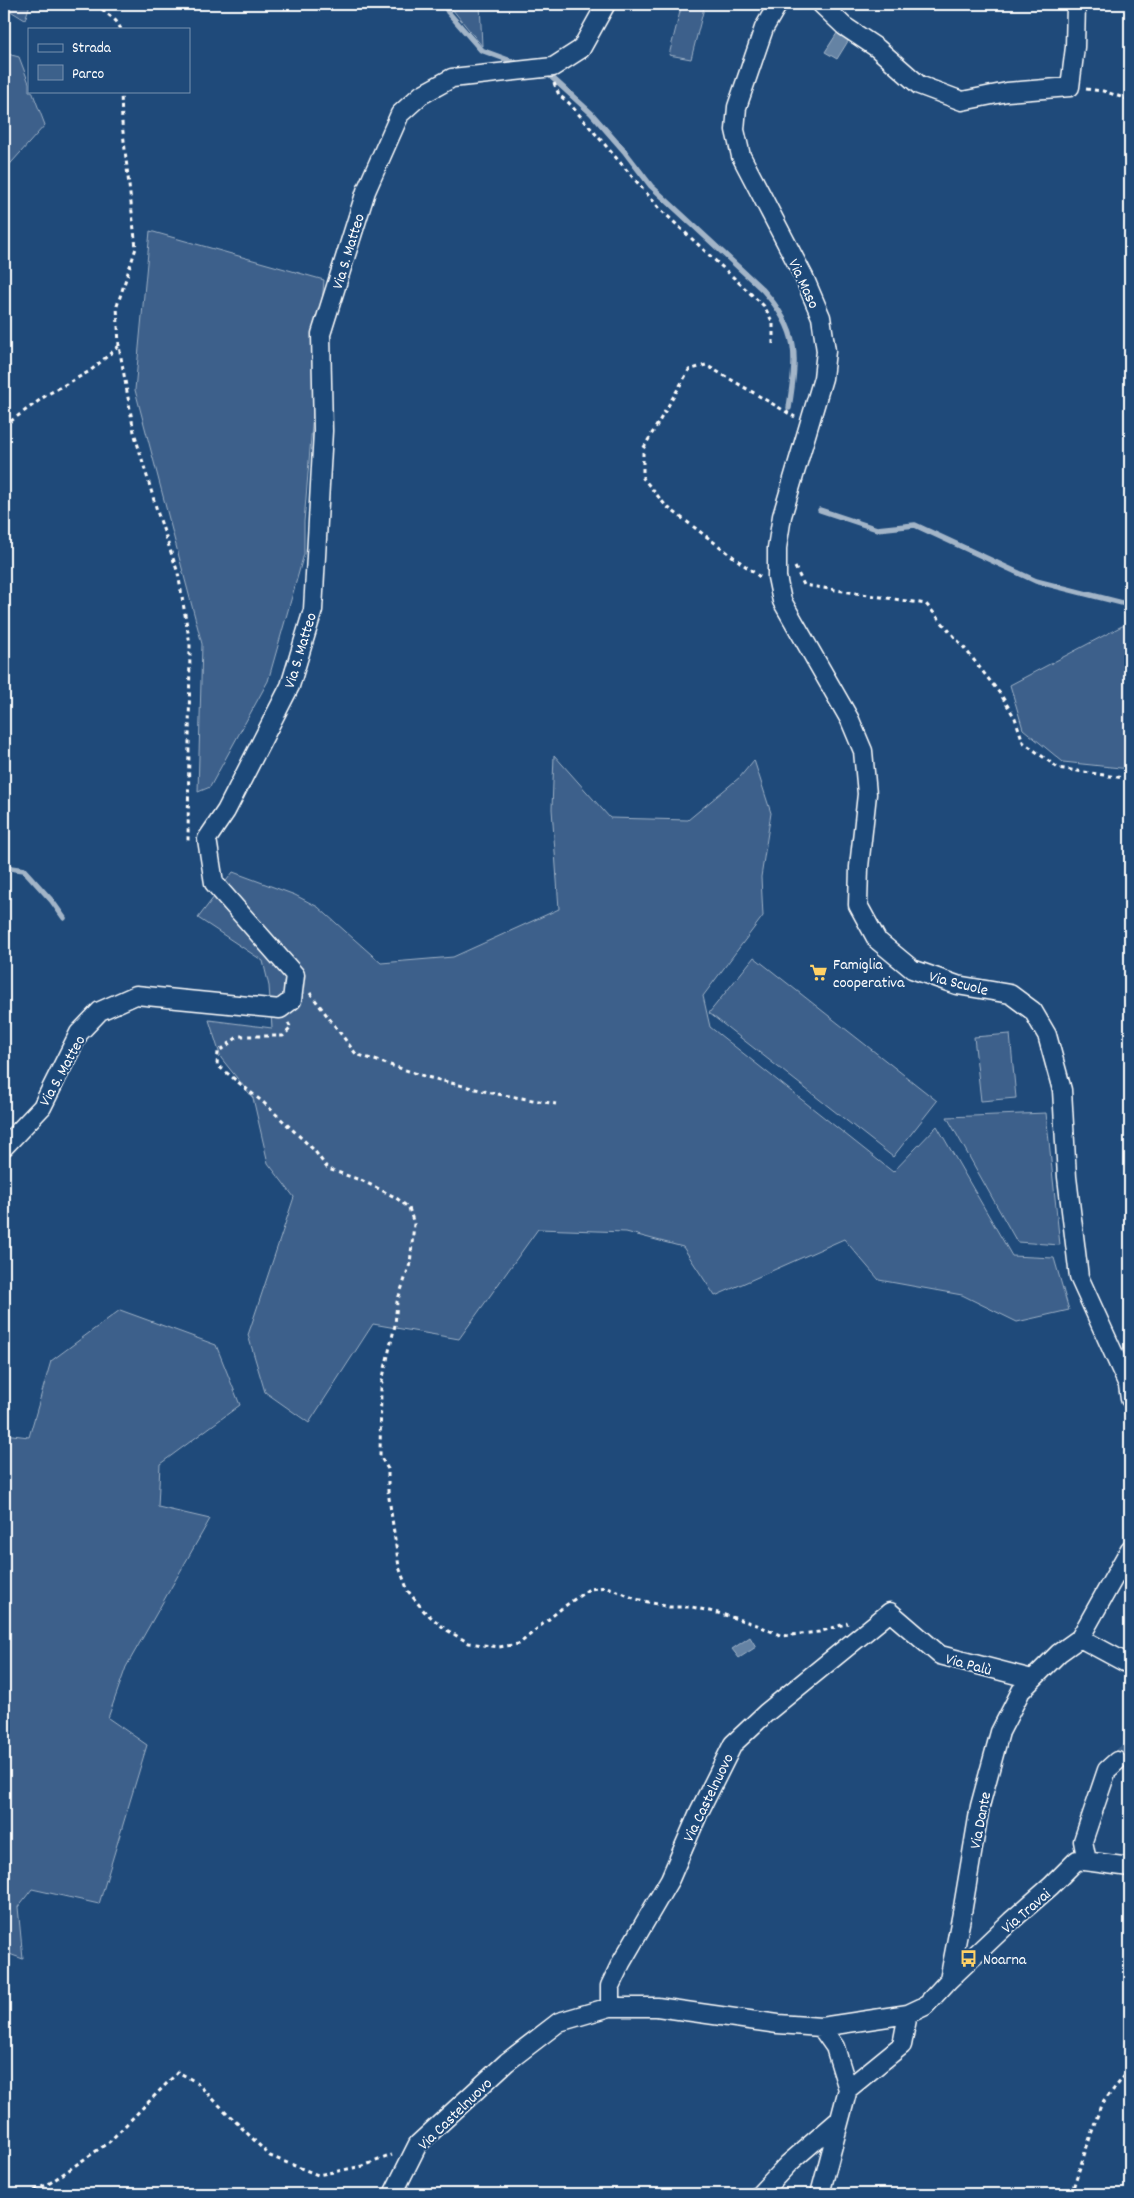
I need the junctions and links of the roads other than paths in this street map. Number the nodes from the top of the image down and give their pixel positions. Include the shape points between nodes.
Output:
1 (606, 4) edge
2 (778, 4) edge
3 (821, 4) edge
4 (1076, 4) edge
5 (778, 582) joint
6 (4, 1148) edge
7 (1130, 1398) edge
8 (1130, 1549) edge
9 (890, 1612) joint
10 (1080, 1638) junction
11 (1130, 1665) edge
12 (1032, 1680) junction
13 (1117, 1761) tunnel mouth
14 (1082, 1860) junction
15 (1130, 1867) edge
16 (949, 1980) junction
17 (610, 2007) junction
18 (908, 2014) junction
19 (821, 2027) junction
20 (848, 2089) junction
21 (838, 2120) junction
22 (394, 2194) edge
23 (760, 2194) edge
24 (820, 2194) edge

1 - 6 street, Via S. Matteo via 581,49 554,67 452,78 420,95 400,114 366,191 321,334 323,431 313,610 290,686 226,810 207,839 214,883 296,974 292,1000 280,1009 136,995 100,1011 80,1034 42,1107
2 - 5 street, Via Maso via 764,28 738,107 735,130 741,156 804,277 820,317 826,351 824,369 782,516 777,548
3 - 4 street via 919,85 962,102 1007,92 1070,87
5 - 7 street, Via Scuole via 782,601 850,720 863,751 867,794 858,905 877,940 912,969 957,985 1010,994 1033,1011 1047,1035 1062,1090 1067,1177 1079,1277 1128,1385
8 - 10 street
9 - 12 street, Via Palù via 940,1655
9 - 17 street, Via Castelnuovo via 766,1712 733,1744 670,1879 610,1986
10 - 11 street
10 - 12 street, Via Dante via 1059,1653
12 - 16 street, Via Dante via 1021,1691 1000,1732 980,1806
13 - 14 street via 1107,1770 1083,1841
14 - 15 street
14 - 16 street, Via Travai
16 - 18 street via 925,2006
17 - 19 street, Via Castelnuovo via 657,2007
17 - 22 street, Via Castelnuovo via 559,2022 507,2062 418,2144
18 - 19 street, Via Castelnuovo
18 - 20 street via 902,2045
19 - 20 street via 835,2047
20 - 21 street
21 - 23 street
21 - 24 street

